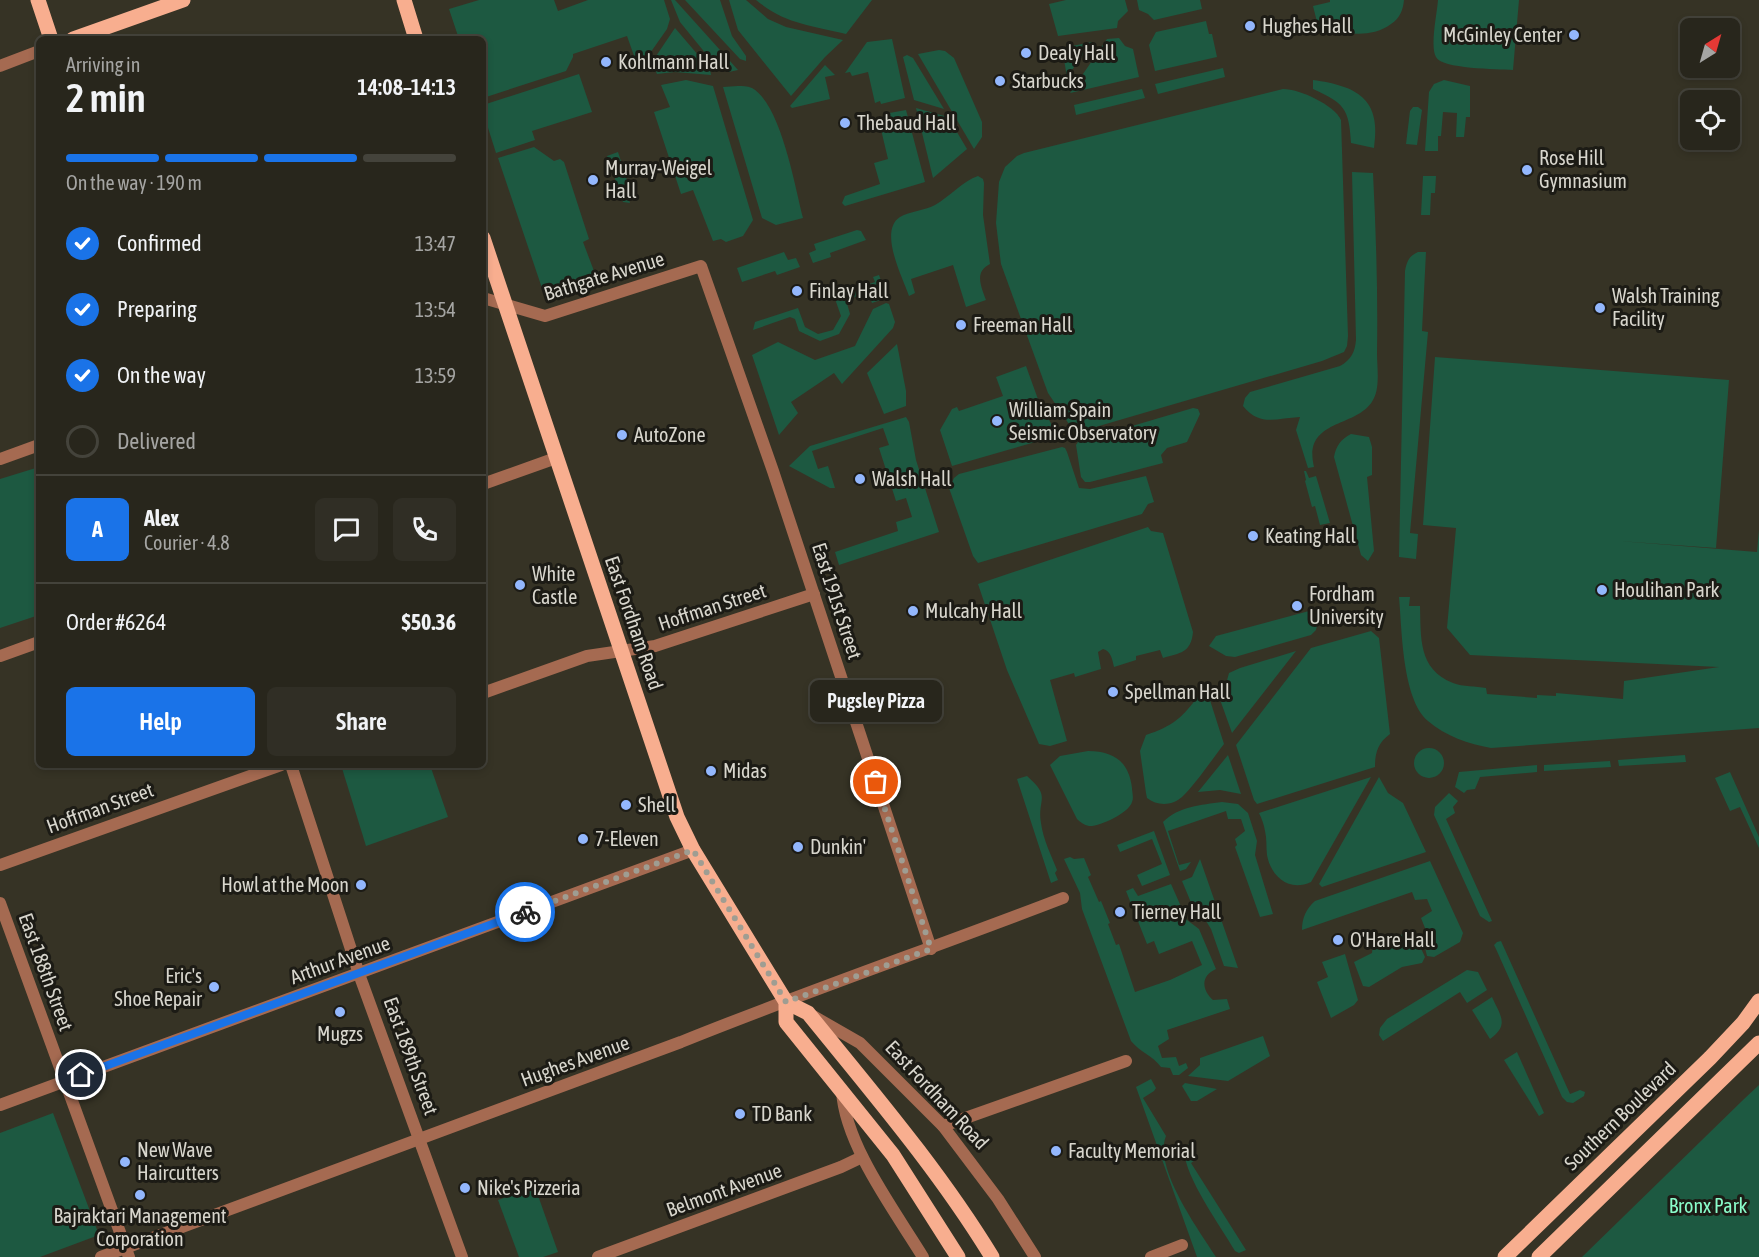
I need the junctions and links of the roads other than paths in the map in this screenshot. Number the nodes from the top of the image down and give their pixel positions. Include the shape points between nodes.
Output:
1 (38, 0) edge
2 (183, 0) edge
3 (404, 0) edge
4 (50, 36) edge
5 (81, 36) edge
6 (415, 36) edge
7 (36, 52) edge
8 (0, 66) edge
9 (486, 247) edge
10 (701, 266) joint
11 (486, 299) edge
12 (505, 304) junction
13 (36, 446) edge
14 (556, 458) junction
15 (0, 459) edge
16 (486, 483) edge
17 (814, 594) junction
18 (36, 643) edge
19 (621, 651) junction
20 (0, 656) edge
21 (486, 692) edge
22 (272, 768) edge
23 (292, 768) edge
24 (693, 850) junction
25 (0, 864) edge
26 (1063, 898) dead end
27 (0, 903) edge
28 (931, 949) junction
29 (359, 974) junction
30 (1759, 1001) edge
31 (786, 1002) junction
32 (808, 1013) junction
33 (1759, 1044) edge
34 (1125, 1061) dead end
35 (64, 1081) junction
36 (842, 1091) junction
37 (0, 1105) edge
38 (943, 1126) junction
39 (418, 1139) junction
40 (862, 1157) junction
41 (1182, 1245) dead end
42 (128, 1252) edge
43 (100, 1257) edge
44 (462, 1257) edge
45 (598, 1257) edge
46 (923, 1257) edge
47 (958, 1257) edge
48 (992, 1257) edge
49 (1035, 1257) edge
50 (1151, 1257) edge
51 (1506, 1257) edge
52 (1539, 1257) edge

1 - 4 main road
2 - 5 main road
3 - 6 main road
7 - 8 street
9 - 12 main road, East Fordham Road
10 - 12 street, Bathgate Avenue via 545,316
10 - 17 street, East 191st Street
11 - 12 street, Bathgate Avenue
12 - 14 main road, East Fordham Road
13 - 15 street
14 - 16 street
14 - 19 main road, East Fordham Road
17 - 19 street, Hoffman Street via 655,646
17 - 28 street, East 191st Street
18 - 20 street
19 - 21 street, Hoffman Street via 587,656
19 - 24 main road, East Fordham Road via 677,817
22 - 25 street, Hoffman Street
23 - 29 street, East 189th Street
24 - 29 street, Arthur Avenue
24 - 31 main road, East Fordham Road
26 - 28 street, Hughes Avenue
27 - 35 street, East 188th Street
28 - 31 street, Hughes Avenue
29 - 35 street, Arthur Avenue
29 - 39 street, East 189th Street
30 - 51 main road, Southern Boulevard via 1710,1058
31 - 32 main road, East Fordham Road
31 - 36 main road, East Fordham Road via 786,1022
31 - 39 street, Hughes Avenue
32 - 38 street, East Fordham Road via 860,1043
32 - 48 main road, East Fordham Road via 938,1176
33 - 52 main road
34 - 38 street
35 - 37 street, Arthur Avenue
35 - 42 street, East 188th Street
36 - 40 street, East Fordham Road via 843,1107
36 - 47 main road, East Fordham Road via 892,1155
38 - 49 street, East Fordham Road via 998,1199
39 - 42 street, Hughes Avenue
39 - 44 street, East 189th Street
40 - 45 street, Belmont Avenue
40 - 46 street, East Fordham Road
41 - 50 street
42 - 43 street, Hughes Avenue

